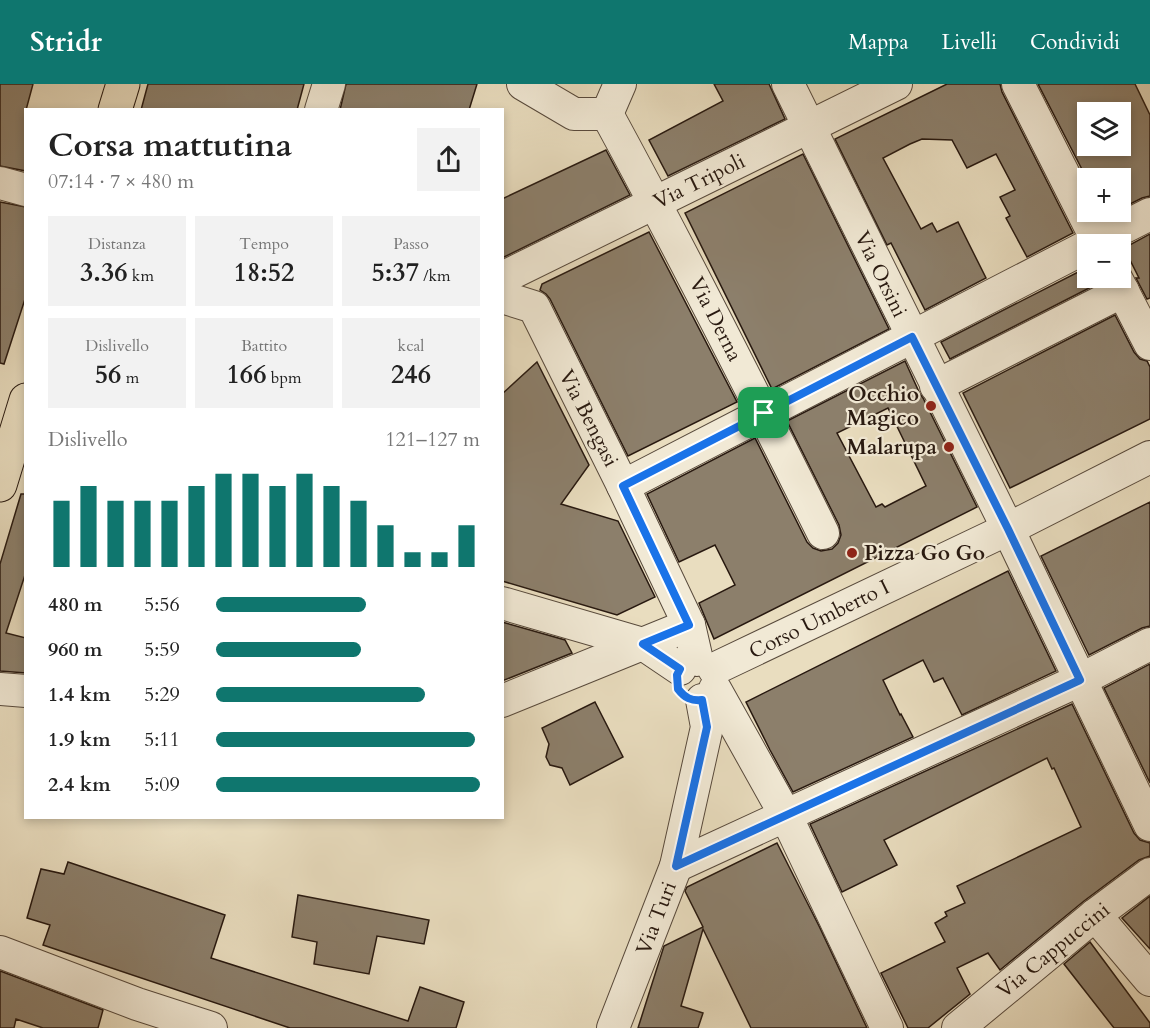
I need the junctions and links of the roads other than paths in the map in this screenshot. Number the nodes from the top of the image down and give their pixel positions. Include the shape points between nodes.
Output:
1 (123, 84) edge
2 (329, 84) edge
3 (523, 84) edge
4 (620, 84) edge
5 (788, 84) edge
6 (896, 84) edge
7 (1018, 84) edge
8 (116, 108) edge
9 (322, 108) edge
10 (607, 114) junction
11 (809, 127) junction
12 (0, 183) edge
13 (24, 189) edge
14 (655, 203) junction
15 (1150, 214) edge
16 (1089, 234) edge
17 (1113, 234) edge
18 (1077, 253) edge
19 (504, 277) edge
20 (504, 298) edge
21 (1131, 298) edge
22 (912, 337) junction
23 (1150, 344) edge
24 (936, 386) junction
25 (24, 407) edge
26 (764, 413) junction
27 (1150, 457) edge
28 (9, 463) edge
29 (623, 486) junction
30 (1008, 529) junction
31 (823, 533) dead end
32 (504, 604) edge
33 (689, 625) junction
34 (643, 644) junction
35 (1150, 644) edge
36 (702, 677) junction
37 (1080, 680) junction
38 (0, 689) edge
39 (24, 691) edge
40 (504, 700) edge
41 (786, 816) junction
42 (1150, 825) edge
43 (676, 866) junction
44 (1150, 874) edge
45 (1095, 915) junction
46 (0, 952) edge
47 (1150, 980) edge
48 (133, 1016) edge
49 (212, 1028) edge
50 (613, 1028) edge
51 (887, 1028) edge
52 (958, 1028) edge

1 - 8 main road
2 - 9 street
3 - 10 street via 574,114
4 - 10 street
5 - 11 street, Via Orsini
6 - 11 street, Via Tripoli
7 - 16 street
10 - 14 street, Via Derna
11 - 14 street, Via Tripoli
11 - 22 street, Via Orsini
12 - 13 street
14 - 19 street, Via Tripoli
14 - 26 street, Via Derna
15 - 17 street
18 - 22 street
20 - 29 street, Via Bengasi via 534,307
21 - 23 street
21 - 24 street
22 - 24 street, Via Orsini
22 - 26 street
24 - 30 street, Via Orsini
25 - 28 main road
26 - 29 street
26 - 31 street, Via Derna
27 - 30 street, Corso Umberto I
29 - 33 street, Via Bengasi
30 - 36 street, Corso Umberto I
30 - 37 street, Via Orsini
32 - 34 street
33 - 34 street
33 - 36 street, Via Bengasi
34 - 36 street
34 - 40 street
35 - 37 street
36 - 41 street
36 - 43 street, Via Turi via 707,727
37 - 41 street
37 - 42 street, Via Orsini
38 - 39 street
41 - 43 street
41 - 51 street
43 - 50 street, Via Turi
44 - 45 street, Via Cappuccini
45 - 47 street
45 - 52 street, Via Cappuccini
46 - 48 street
48 - 49 street

